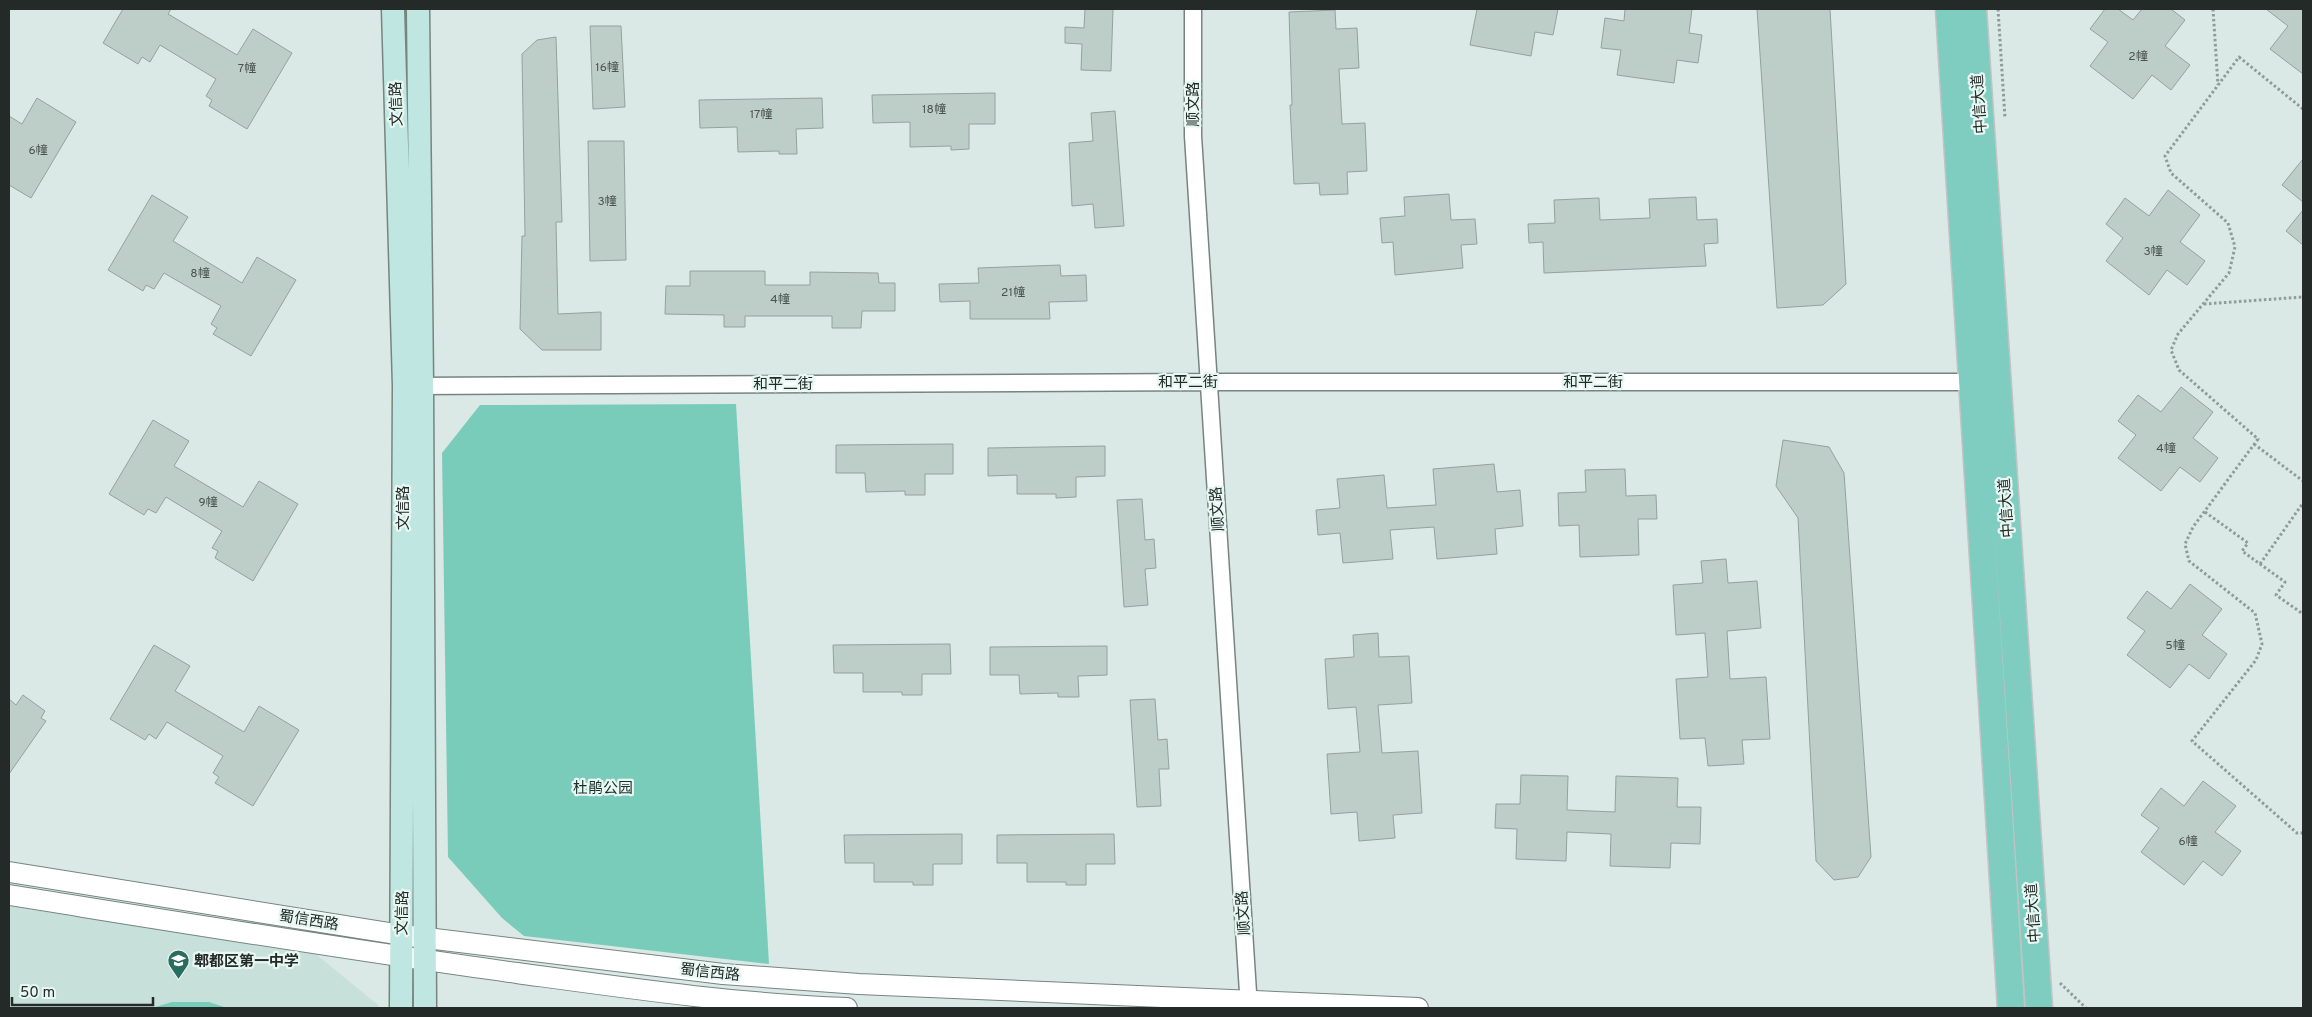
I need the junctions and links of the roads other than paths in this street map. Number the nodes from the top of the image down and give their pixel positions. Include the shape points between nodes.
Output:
1 (393, 9) edge
2 (418, 9) edge
3 (1194, 9) edge
4 (1949, 9) edge
5 (1973, 9) edge
6 (1209, 382) junction
7 (1972, 382) junction
8 (413, 386) junction
9 (9, 872) edge
10 (9, 895) edge
11 (425, 938) junction
12 (401, 946) junction
13 (424, 960) junction
14 (1249, 1005) edge
15 (401, 1008) edge
16 (424, 1008) edge
17 (847, 1008) edge
18 (1418, 1008) edge
19 (2011, 1008) edge
20 (2040, 1008) edge

1 - 8 main road, 文信路
2 - 8 main road
3 - 6 street, 顺文路 via 1193,136
4 - 7 main road, 中信大道
5 - 20 main road, 中信大道
6 - 7 street, 和平二街
6 - 8 street, 和平二街
6 - 14 street, 顺文路
7 - 19 main road, 中信大道
8 - 11 main road
8 - 12 main road, 文信路
9 - 12 street, 蜀信西路
10 - 12 street, 蜀信西路
11 - 12 street, 蜀信西路
11 - 13 main road
11 - 14 street, 蜀信西路 via 723,974
12 - 13 street, 蜀信西路
12 - 15 main road, 文信路
13 - 16 main road
13 - 17 street, 蜀信西路 via 603,985
14 - 18 street, 蜀信西路

